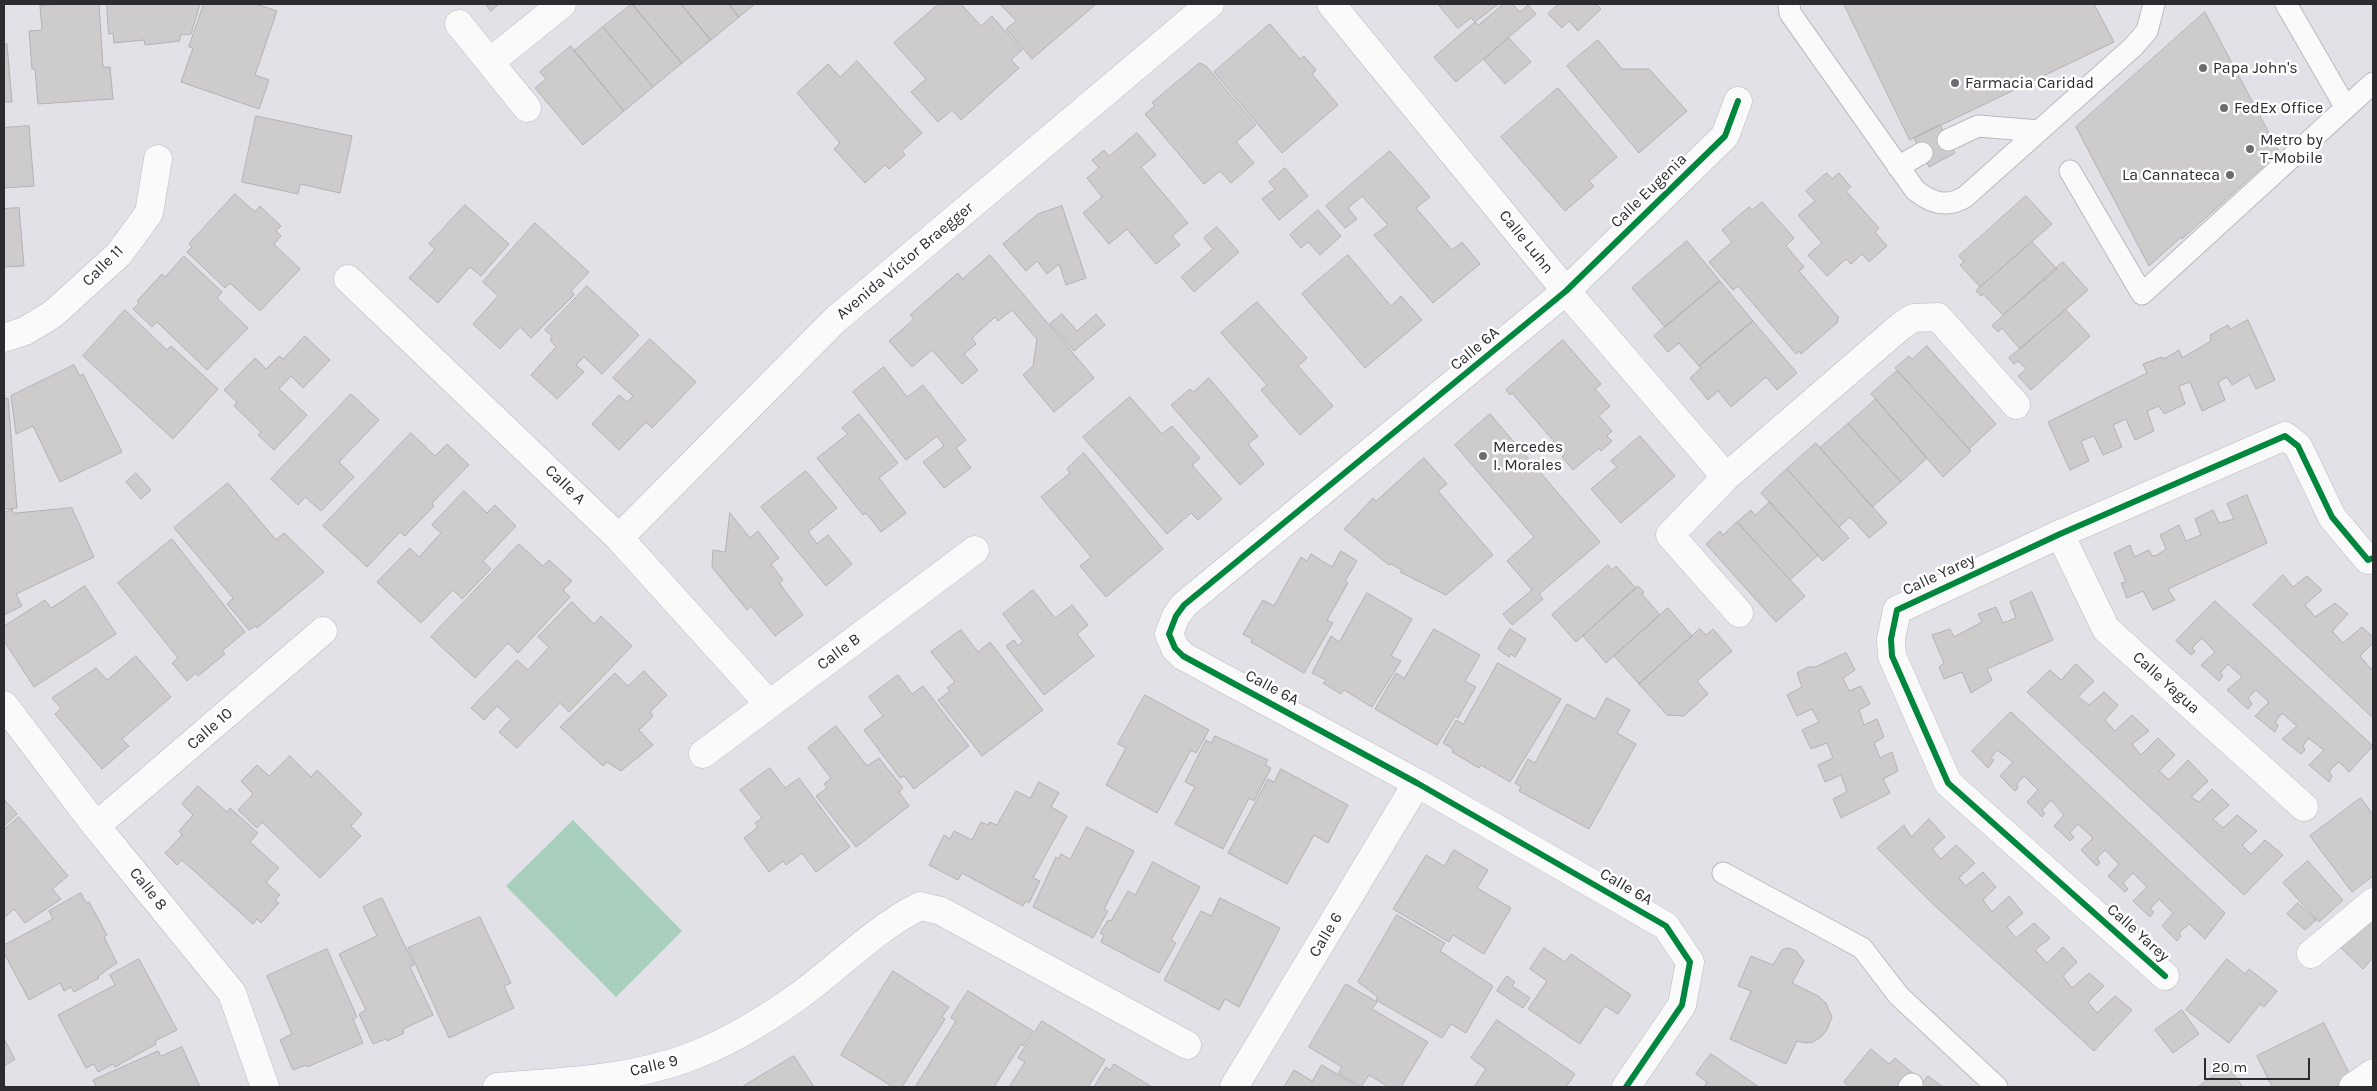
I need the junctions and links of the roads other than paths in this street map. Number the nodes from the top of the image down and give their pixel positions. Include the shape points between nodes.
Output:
1 (562, 4) edge
2 (1210, 4) edge
3 (1331, 4) edge
4 (1789, 4) edge
5 (2154, 4) edge
6 (2286, 4) edge
7 (459, 24) dead end
8 (490, 62) junction
9 (2373, 83) edge
10 (1738, 101) dead end
11 (527, 108) dead end
12 (2346, 108) junction
13 (2039, 131) junction
14 (1948, 140) dead end
15 (1922, 153) dead end
16 (158, 159) dead end
17 (1898, 167) junction
18 (2070, 171) dead end
19 (348, 279) dead end
20 (1566, 291) junction
21 (4, 338) edge
22 (2016, 405) dead end
23 (1726, 477) junction
24 (2060, 534) junction
25 (619, 538) junction
26 (975, 550) dead end
27 (2371, 561) edge
28 (1739, 613) dead end
29 (323, 631) dead end
30 (769, 704) junction
31 (4, 705) edge
32 (703, 754) dead end
33 (1417, 783) junction
34 (2304, 807) dead end
35 (96, 826) junction
36 (1723, 873) dead end
37 (2373, 902) edge
38 (2311, 954) dead end
39 (2166, 976) dead end
40 (1187, 1045) dead end
41 (2373, 1073) edge
42 (265, 1087) edge
43 (497, 1087) edge
44 (1234, 1087) edge
45 (1626, 1087) edge
46 (1997, 1087) edge
47 (2353, 1087) edge

1 - 8 street
2 - 25 street, Avenida Víctor Braegger via 835,320
3 - 20 street, Calle Luhn
4 - 17 lane via 1790,13
5 - 13 lane via 2147,31 2133,47
6 - 12 lane
7 - 8 street
8 - 11 street
9 - 12 lane
10 - 20 street, Calle Eugenia via 1724,136
12 - 18 lane via 2142,294
13 - 14 lane via 1978,126
13 - 17 lane via 1957,202 1942,204 1926,199
15 - 17 lane
16 - 21 street, Calle 11 via 148,213 119,254 53,314 25,331
19 - 25 street, Calle A
20 - 23 street, Calle Luhn
20 - 33 street, Calle 6A via 1184,605 1170,634 1183,656
22 - 23 street via 1938,316 1913,318
23 - 28 street via 1670,535
24 - 27 street, Calle Yarey via 2285,436 2298,446 2332,517
24 - 34 street, Calle Yagua via 2106,629
24 - 39 street, Calle Yarey via 1897,610 1891,639 1892,656 1948,782
25 - 30 street, Calle A
26 - 30 street, Calle B
29 - 35 street, Calle 10
30 - 32 street, Calle B
31 - 35 street, Calle 8
33 - 44 street, Calle 6
33 - 45 street, Calle 6A via 1666,926 1690,962 1682,1005
35 - 42 street, Calle 8 via 232,993
36 - 46 lane via 1862,948 1899,996
37 - 38 street
40 - 43 street, Calle 9 via 941,911 920,906 886,926 796,998 734,1038 686,1058 635,1072
41 - 47 street

